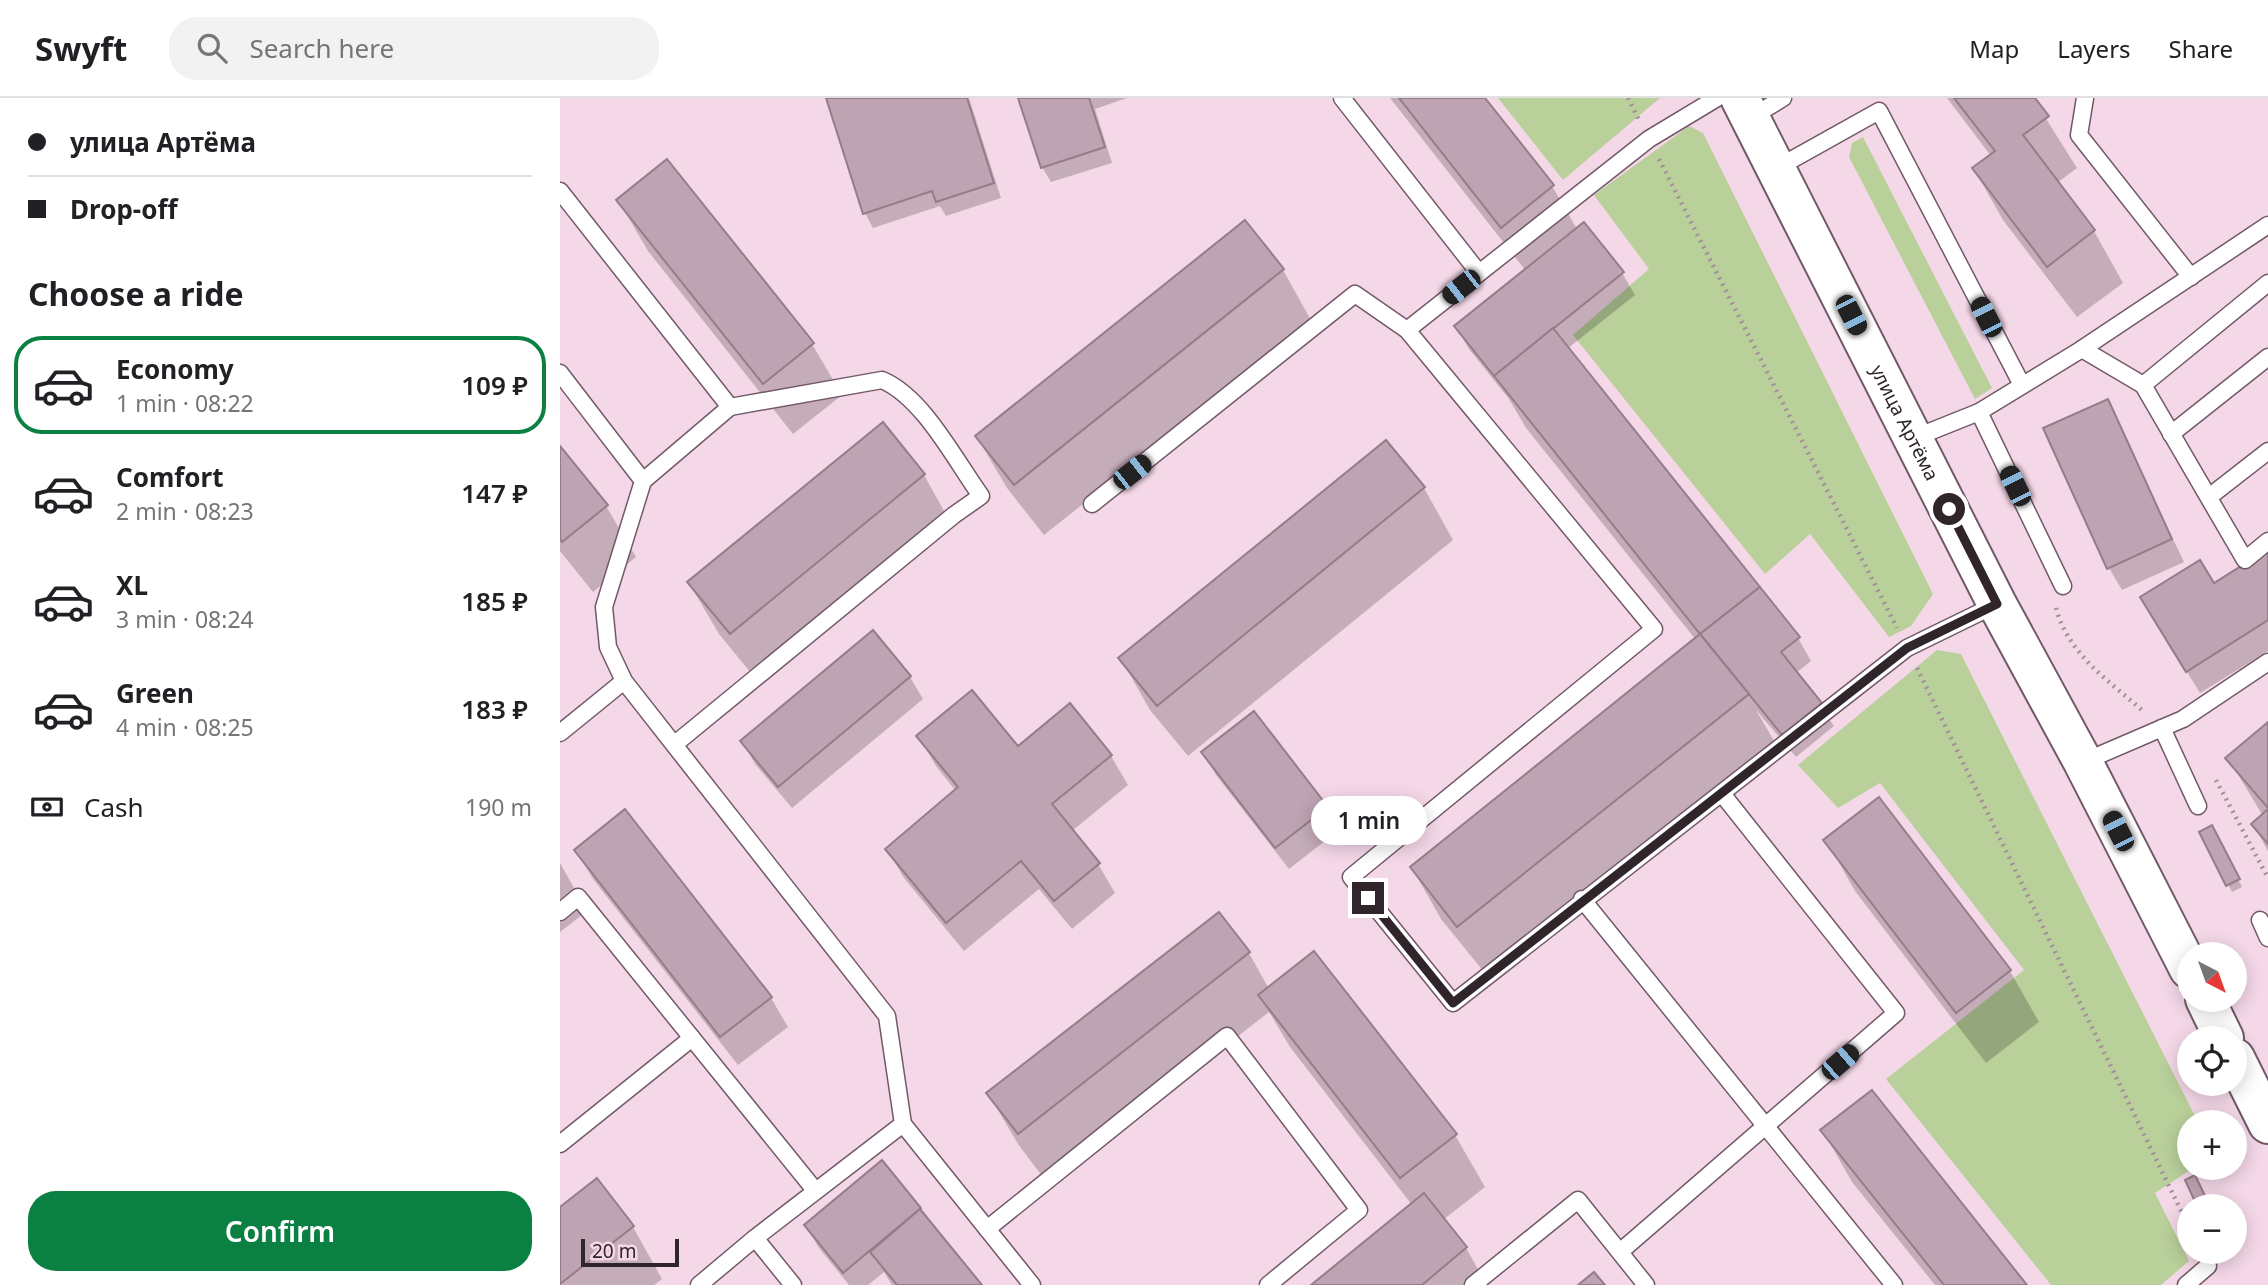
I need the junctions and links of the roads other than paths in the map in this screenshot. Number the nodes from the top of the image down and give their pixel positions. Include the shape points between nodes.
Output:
1 (1342, 98) edge
2 (1717, 98) edge
3 (1783, 98) edge
4 (2085, 98) edge
5 (1745, 108) edge
6 (1777, 167) junction
7 (560, 191) edge
8 (2268, 225) edge
9 (1479, 273) junction
10 (2191, 276) junction
11 (2268, 283) edge
12 (1407, 330) junction
13 (2082, 349) junction
14 (2268, 357) edge
15 (560, 373) edge
16 (2022, 385) junction
17 (2143, 385) junction
18 (730, 407) junction
19 (1979, 412) junction
20 (2171, 433) junction
21 (1914, 438) junction
22 (2268, 451) edge
23 (643, 481) junction
24 (2209, 497) junction
25 (1092, 504) dead end
26 (2268, 541) edge
27 (2063, 586) road end
28 (1997, 604) junction
29 (2268, 662) edge
30 (624, 681) junction
31 (2162, 728) junction
32 (560, 733) edge
33 (675, 744) junction
34 (2083, 762) junction
35 (1723, 795) junction
36 (2198, 806) dead end
37 (1583, 900) junction
38 (560, 912) edge
39 (2259, 920) dead end
40 (2268, 938) edge
41 (2177, 946) edge
42 (692, 1038) junction
43 (2247, 1081) edge
44 (2267, 1120) edge
45 (903, 1124) junction
46 (1765, 1126) junction
47 (560, 1144) edge
48 (814, 1189) junction
49 (988, 1229) junction
50 (755, 1238) junction
51 (1620, 1251) junction
52 (2208, 1266) dead end
53 (699, 1285) edge
54 (793, 1285) edge
55 (1032, 1285) edge
56 (1268, 1285) edge
57 (1473, 1285) edge
58 (1646, 1285) edge
59 (1894, 1285) edge
60 (2186, 1285) edge

1 - 9 lane
2 - 9 lane via 1649,138
3 - 5 lane
4 - 10 lane via 2079,135
5 - 6 main road, улица Артёма
6 - 16 lane via 1879,111
6 - 21 main road, улица Артёма
7 - 18 lane
8 - 10 lane
9 - 12 lane
10 - 13 lane
11 - 17 lane
12 - 25 lane via 1355,294
12 - 37 lane via 1654,629 1351,877 1453,1003
13 - 16 lane
13 - 17 lane
14 - 20 lane
15 - 23 lane
16 - 19 lane
17 - 20 lane
18 - 23 lane
18 - 33 lane via 881,380 899,387 914,402 981,496
19 - 21 lane
19 - 27 lane
20 - 24 lane
21 - 28 main road, улица Артёма
22 - 24 lane
23 - 30 lane via 604,607 608,647
24 - 26 lane via 2245,560
28 - 34 main road, улица Артёма
28 - 35 lane via 1907,648
29 - 31 lane
30 - 32 lane
30 - 33 lane
31 - 34 lane
31 - 36 lane
33 - 45 lane via 887,1016
34 - 41 main road, улица Артёма
35 - 37 lane
35 - 46 lane via 1896,1013
37 - 46 lane
38 - 42 lane via 578,897
39 - 40 lane
42 - 47 lane
42 - 48 lane
43 - 44 main road
45 - 48 lane
45 - 49 lane
46 - 51 lane
46 - 59 lane
48 - 50 lane
49 - 55 lane
49 - 56 lane via 1227,1036 1359,1210
50 - 53 lane
50 - 54 lane
51 - 57 lane via 1578,1200
51 - 58 lane
52 - 60 lane

